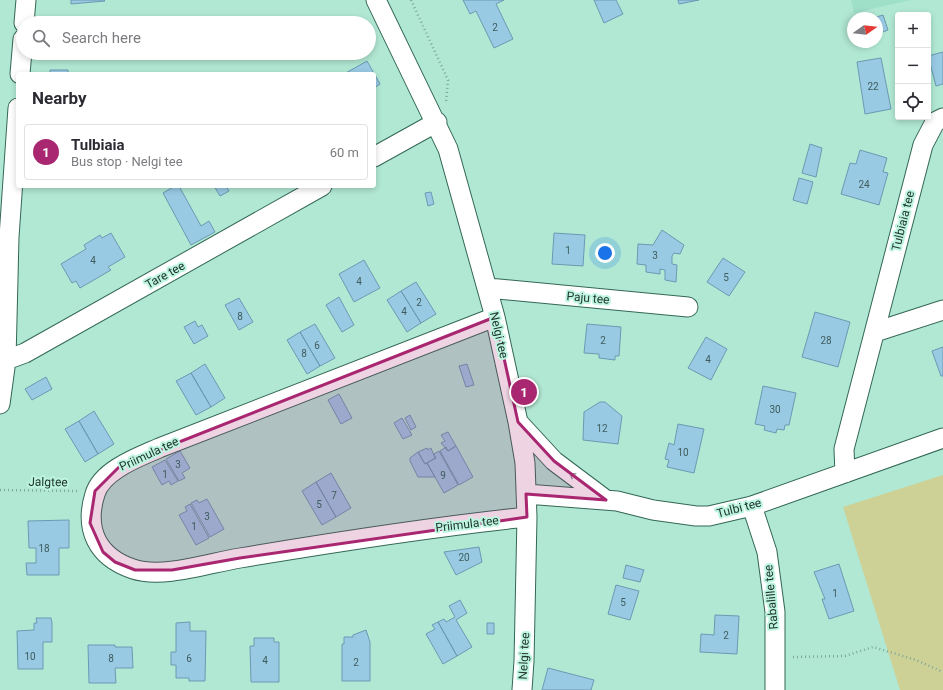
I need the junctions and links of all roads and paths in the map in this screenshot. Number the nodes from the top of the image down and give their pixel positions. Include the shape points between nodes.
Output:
1 (26, 0) edge
2 (376, 0) edge
3 (411, 0) edge
4 (25, 16) edge
5 (21, 60) edge
6 (20, 72) edge
7 (943, 118) edge
8 (437, 122) junction
9 (16, 137) edge
10 (376, 156) edge
11 (318, 188) edge
12 (488, 288) junction
13 (688, 307) dead end
14 (943, 310) edge
15 (495, 317) junction
16 (875, 332) junction
17 (6, 360) junction
18 (0, 404) edge
19 (518, 422) junction
20 (943, 438) edge
21 (844, 473) junction
22 (0, 490) edge
23 (95, 491) junction
24 (526, 494) junction
25 (606, 500) junction
26 (752, 506) junction
27 (527, 517) junction
28 (774, 658) junction
29 (943, 672) edge
30 (522, 690) edge
31 (774, 690) edge

1 - 4 street
2 - 8 street, Nelgi tee
3 - 8 path via 448,80 446,109
5 - 6 street
7 - 16 street, Tulbiaia tee via 935,122 923,145
8 - 10 street
8 - 12 street, Nelgi tee via 448,149
9 - 17 street via 9,237
11 - 17 street, Tare tee via 25,353
12 - 13 street, Paju tee
12 - 15 street, Nelgi tee
14 - 16 street
15 - 19 street, Nelgi tee
15 - 23 street, Priimula tee via 159,448 121,465
16 - 21 street, Tulbiaia tee via 844,449
17 - 18 street
19 - 24 street, Nelgi tee via 525,463
25 -> 19 street via 554,461
20 - 21 street, Tulbi tee
21 - 26 street, Tulbi tee
22 - 23 path, Jalgtee
23 - 27 street, Priimula tee via 90,523 95,539 103,552 115,562 134,570 172,570 468,523
24 - 25 street, Tulbi tee
24 - 27 street, Nelgi tee
25 - 26 street, Tulbi tee via 696,516 709,516
26 - 28 street, Rabalille tee via 767,552 775,612
27 - 30 street, Nelgi tee
28 - 29 path via 845,656 874,647 916,660
28 - 31 street, Rabalille tee

